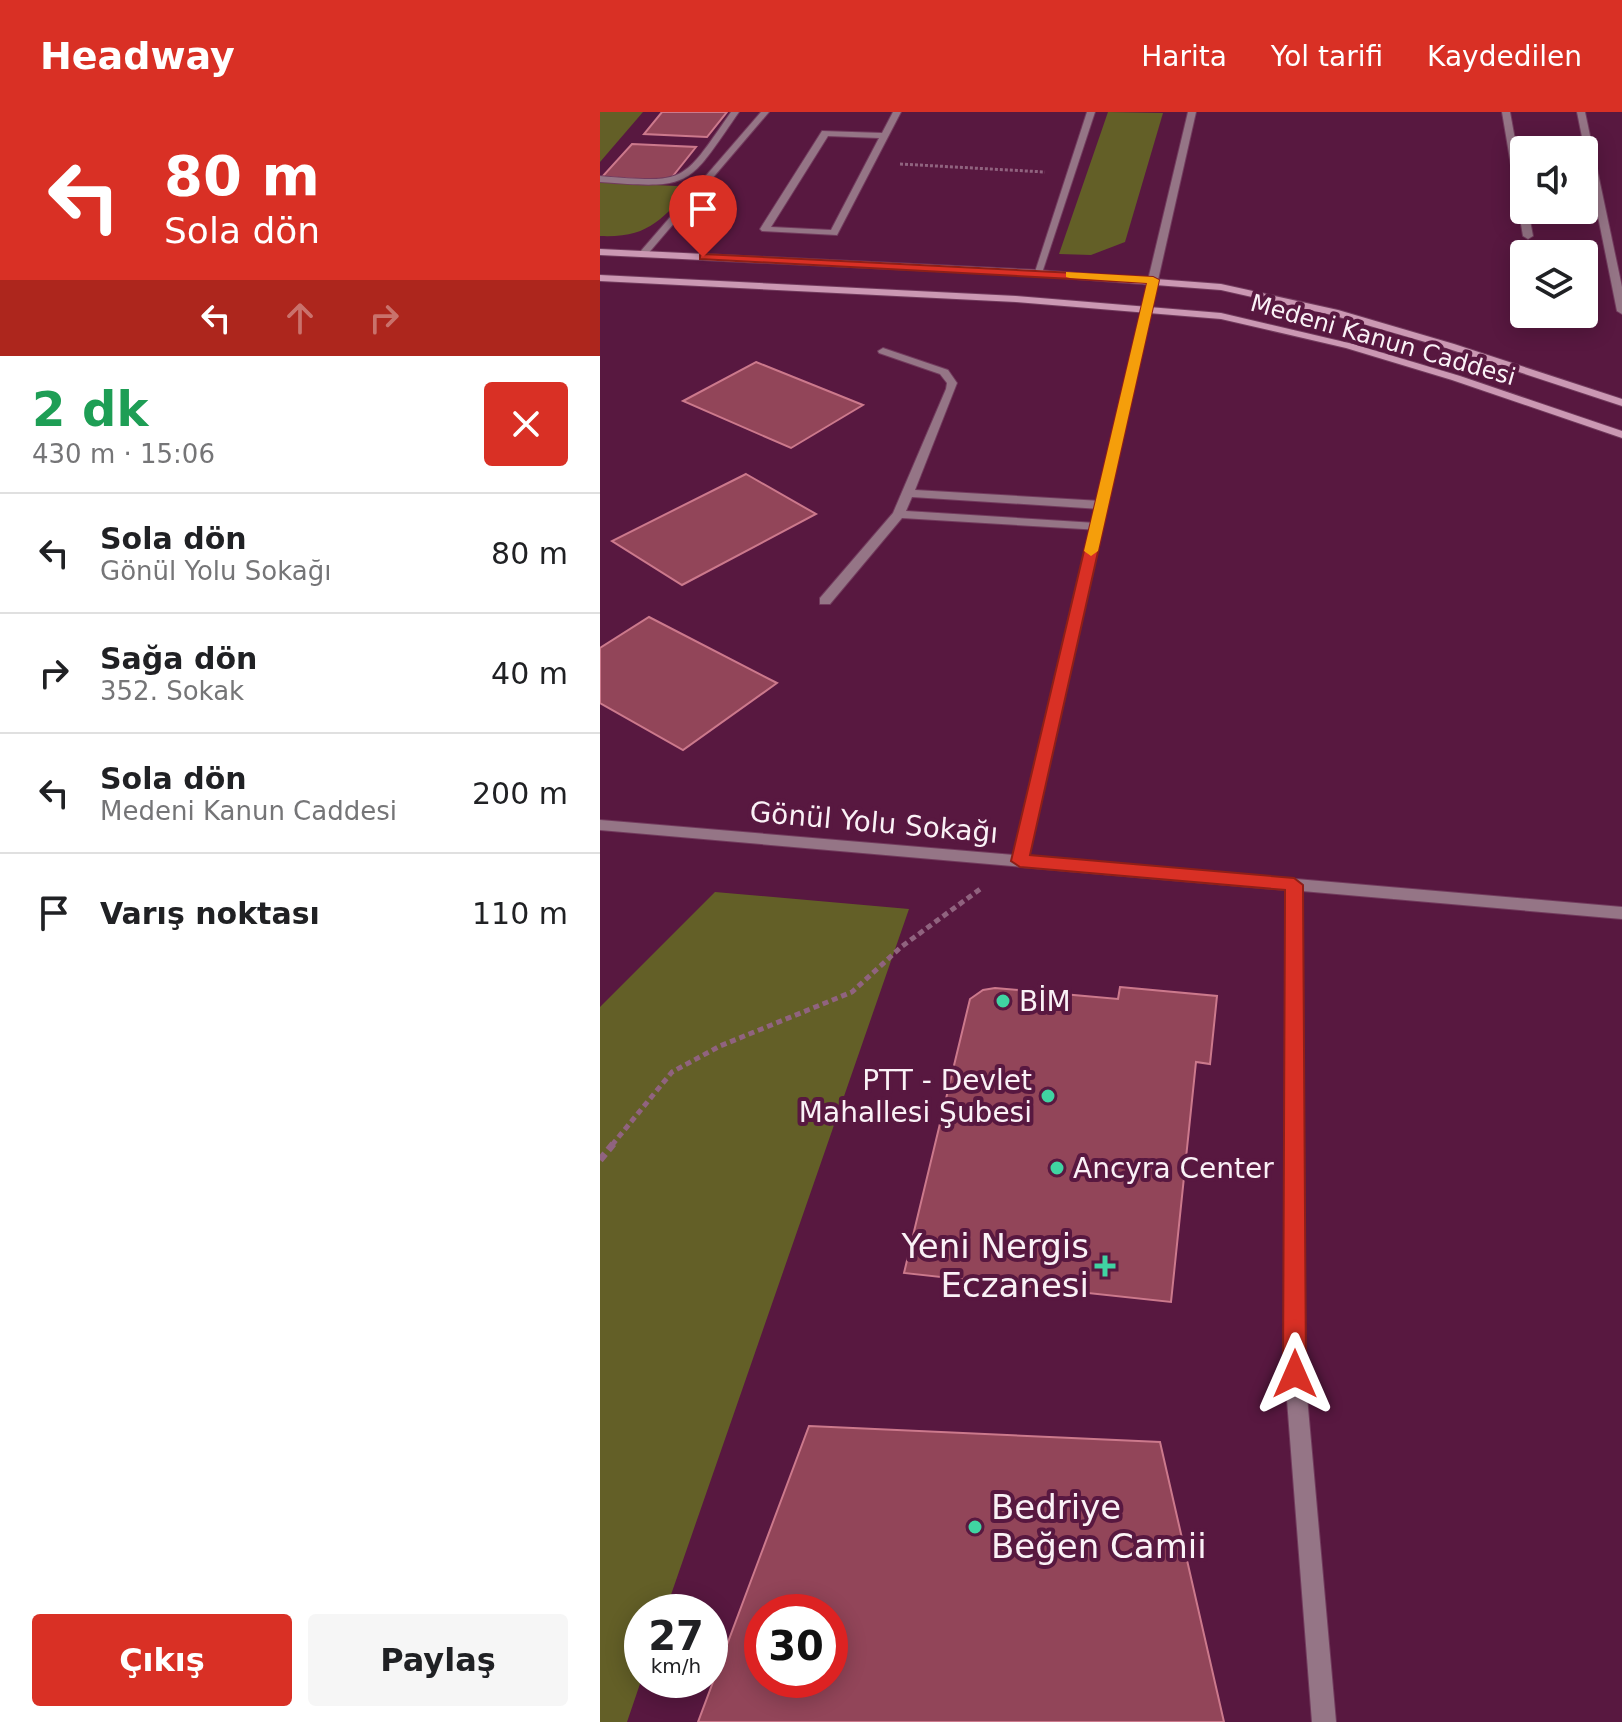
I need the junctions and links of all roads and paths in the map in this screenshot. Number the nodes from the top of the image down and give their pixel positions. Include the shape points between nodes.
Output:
1 (735, 112) edge
2 (765, 112) edge
3 (897, 112) edge
4 (1091, 112) edge
5 (1192, 112) edge
6 (1506, 112) edge
7 (1581, 112) edge
8 (885, 136) junction
9 (871, 162) junction
10 (1070, 173) junction
11 (600, 179) edge
12 (1528, 236) dead end
13 (600, 252) edge
14 (643, 254) junction
15 (1037, 273) junction
16 (600, 278) edge
17 (1153, 280) junction
18 (1147, 308) junction
19 (1622, 311) edge
20 (883, 351) dead end
21 (1622, 403) edge
22 (1622, 435) edge
23 (907, 493) junction
24 (1101, 505) junction
25 (899, 514) junction
26 (1096, 527) junction
27 (825, 601) dead end
28 (600, 825) edge
29 (1020, 861) junction
30 (1294, 885) junction
31 (1622, 913) edge
32 (600, 1160) edge
33 (1324, 1722) edge

1 - 11 street via 682,178
2 - 14 street
3 - 8 street
4 - 10 street
5 - 17 street
6 - 12 street
7 - 19 street
8 - 9 street
8 - 9 street via 825,133 765,229 834,233
9 - 10 path
10 - 15 street
13 - 14 main road, Medeni Kanun Caddesi
14 - 15 main road, Medeni Kanun Caddesi
15 - 17 main road, Medeni Kanun Caddesi
16 - 18 main road, Medeni Kanun Caddesi
17 - 18 main road
17 - 21 main road, Medeni Kanun Caddesi via 1221,287 1334,312
18 - 22 main road, Medeni Kanun Caddesi via 1221,316 1337,343
18 - 24 street
20 - 23 street via 944,372 952,383
23 - 24 street
23 - 25 street
24 - 26 street
25 - 26 street
25 - 27 street
26 - 29 street
28 - 29 street, Gönül Yolu Sokağı
29 - 30 street, Gönül Yolu Sokağı
29 - 32 path via 901,947 852,992 720,1046 672,1072
30 - 31 street, Gönül Yolu Sokağı
30 - 33 street via 1295,1374

